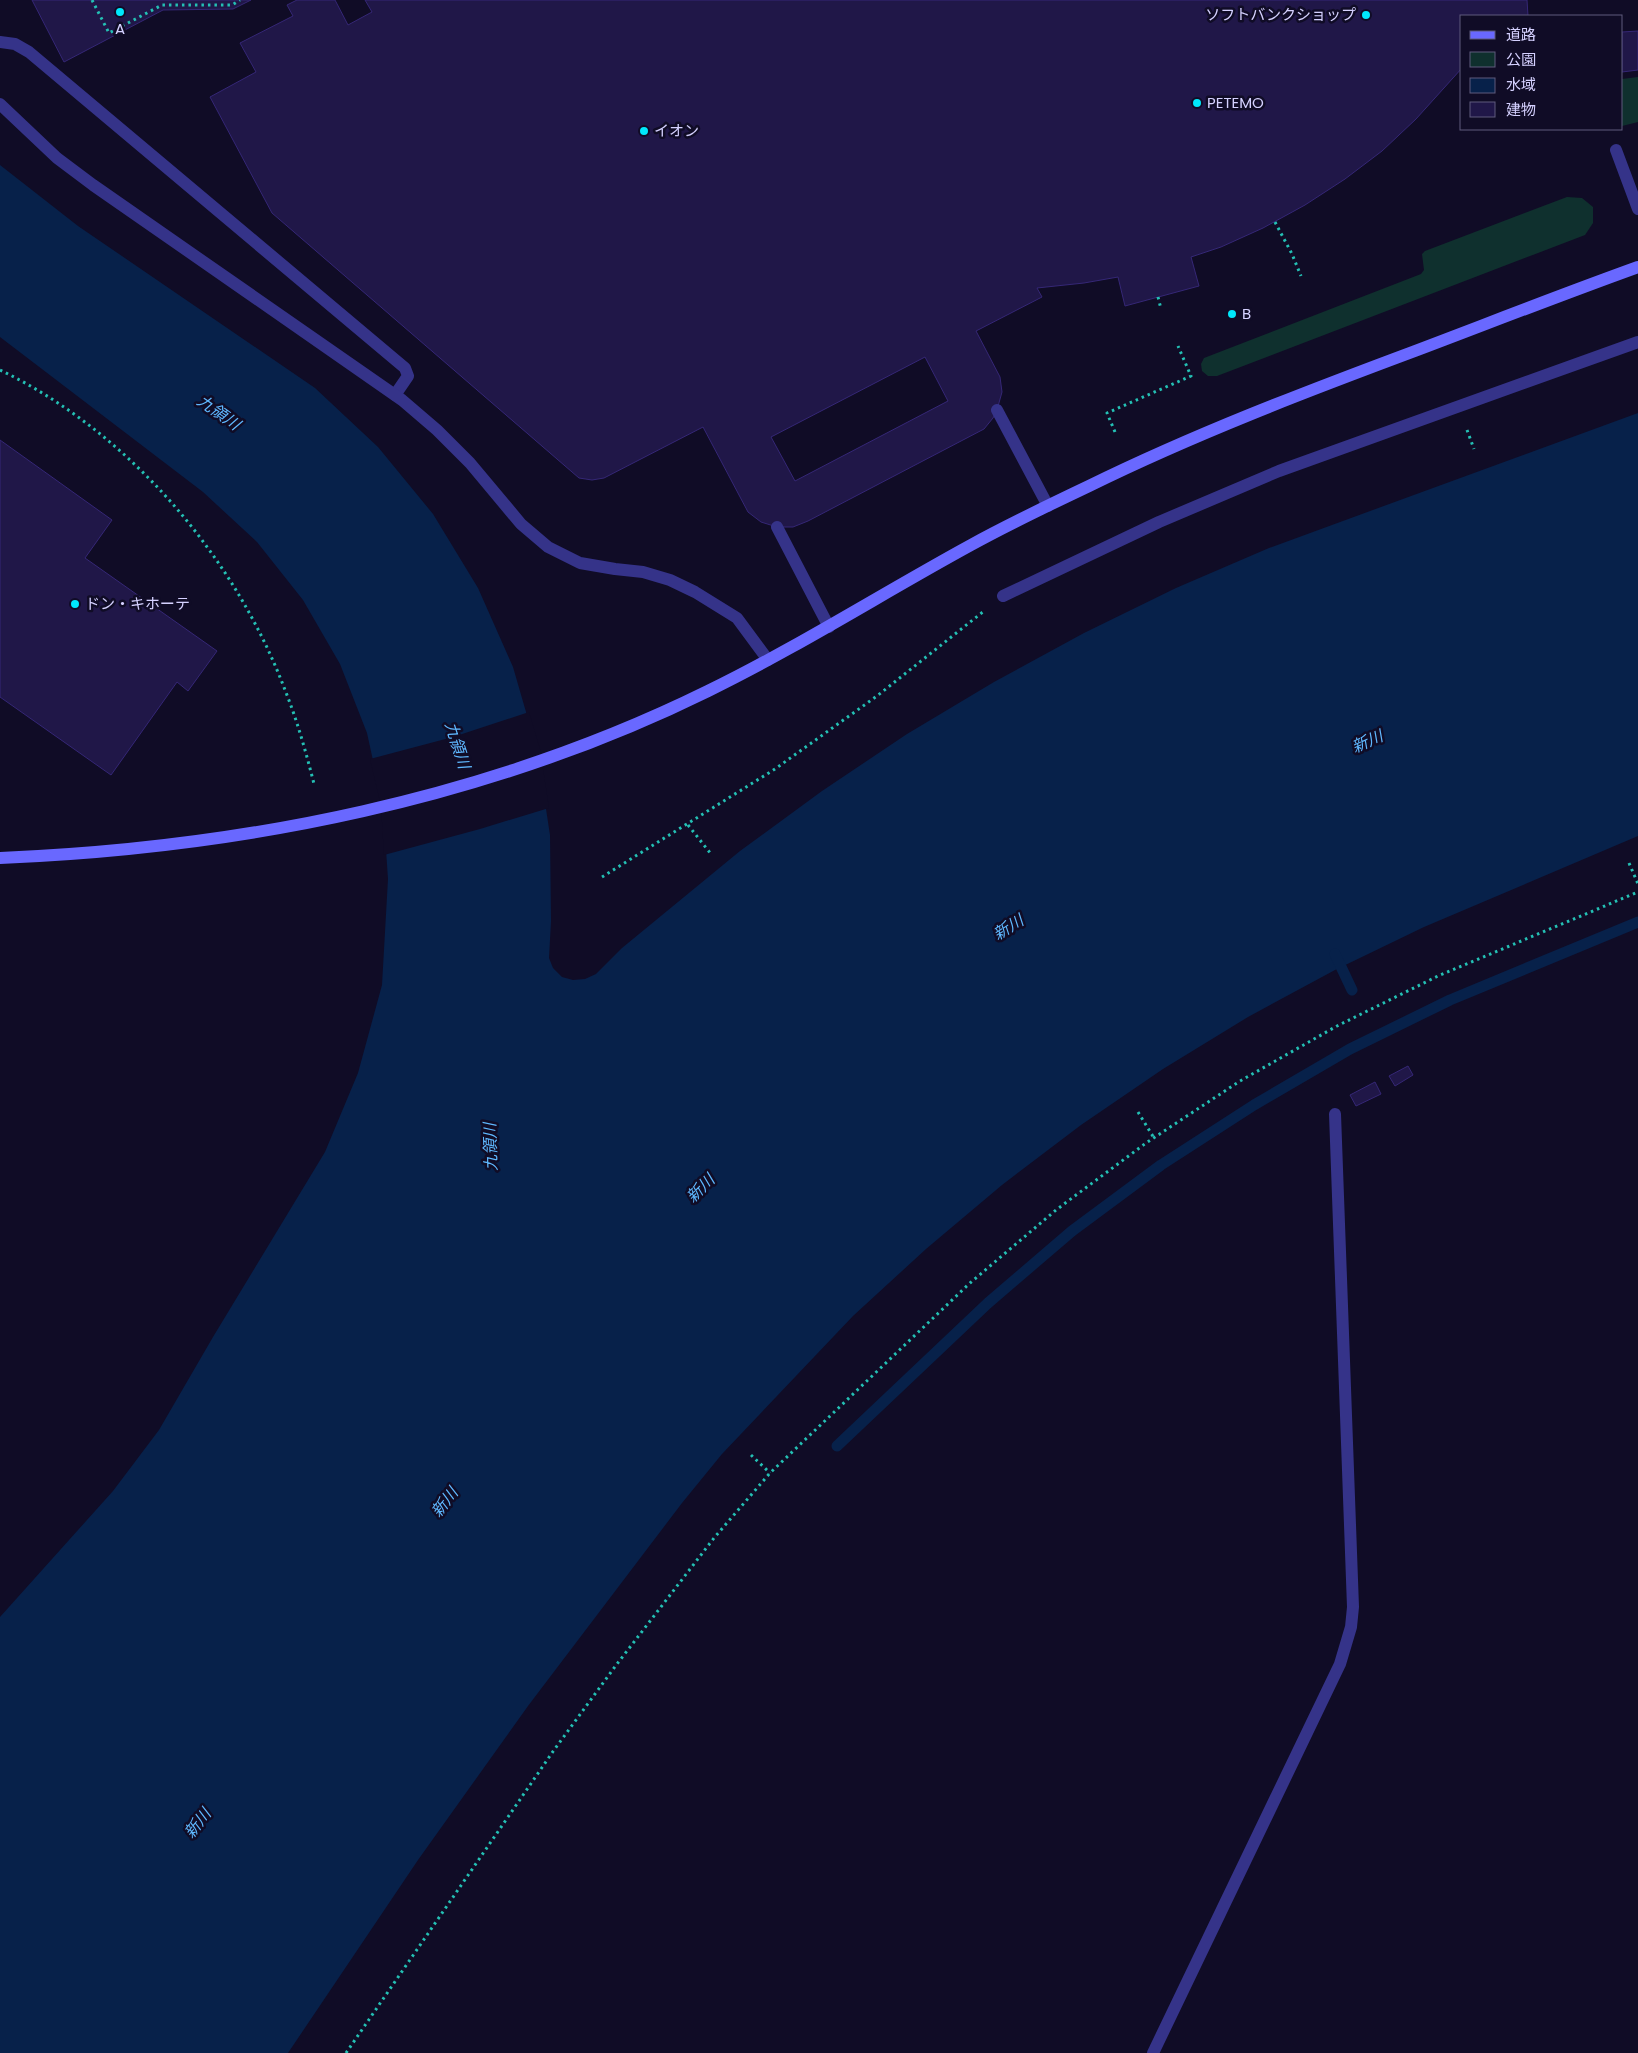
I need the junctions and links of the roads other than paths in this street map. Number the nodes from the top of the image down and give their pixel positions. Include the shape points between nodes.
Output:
1 (0, 42) edge
2 (0, 104) edge
3 (1616, 150) dead end
4 (1638, 209) edge
5 (1638, 266) edge
6 (1638, 342) edge
7 (395, 395) junction
8 (997, 410) dead end
9 (1048, 506) junction
10 (777, 527) dead end
11 (1003, 596) road end
12 (829, 626) junction
13 (768, 660) junction
14 (0, 858) edge
15 (1335, 1114) dead end
16 (1153, 2053) edge

1 - 7 street via 15,44 29,52 405,368 408,376
2 - 7 street via 57,158 93,185
3 - 4 street
5 - 9 street via 1268,406
6 - 11 street via 1279,471 1159,522
7 - 13 street via 450,443 521,524 548,548 580,563 643,572 695,592 737,618
8 - 9 street
9 - 12 street via 974,543
10 - 12 street
12 - 13 street
13 - 14 street via 704,693 571,749 466,784 360,812 178,844
15 - 16 street via 1353,1607 1351,1627 1340,1664

